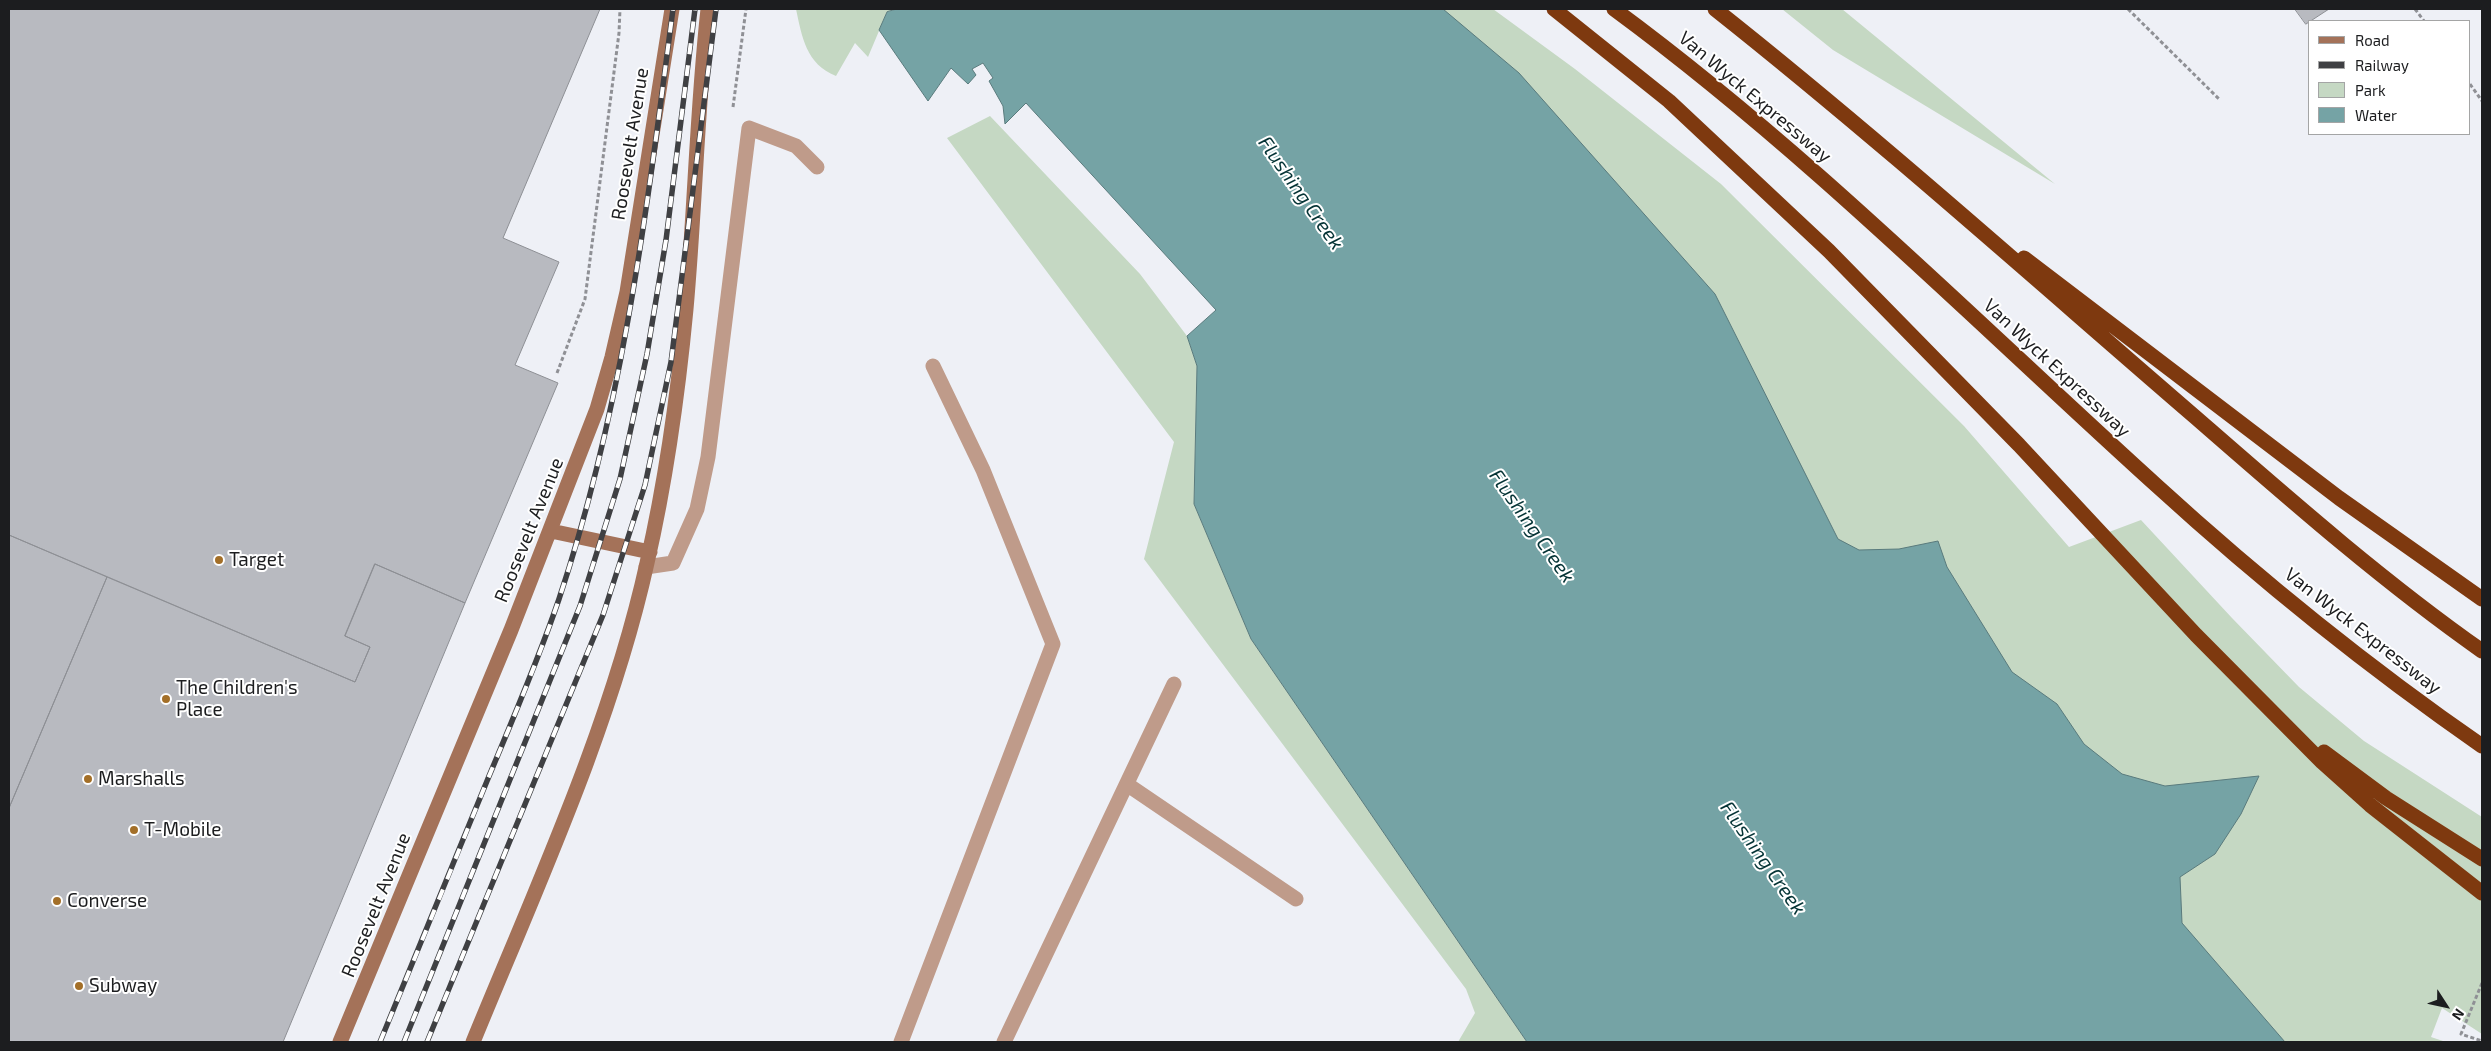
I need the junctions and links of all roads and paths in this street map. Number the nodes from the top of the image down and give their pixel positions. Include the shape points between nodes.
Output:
1 (620, 9) edge
2 (672, 9) edge
3 (708, 9) edge
4 (1554, 9) edge
5 (1614, 9) edge
6 (1715, 9) edge
7 (2128, 9) edge
8 (2414, 9) edge
9 (2423, 20) edge
10 (2471, 85) edge
11 (2220, 100) dead end
12 (2482, 101) edge
13 (1902, 164) junction
14 (817, 167) dead end
15 (933, 366) dead end
16 (557, 373) dead end
17 (551, 531) junction
18 (650, 552) junction
19 (646, 568) junction
20 (2482, 599) edge
21 (2482, 651) edge
22 (1174, 684) dead end
23 (2272, 711) junction
24 (2482, 746) edge
25 (1128, 785) junction
26 (2482, 859) edge
27 (2482, 893) edge
28 (1296, 899) dead end
29 (2482, 983) edge
30 (2482, 1041) edge
31 (340, 1042) edge
32 (473, 1042) edge
33 (901, 1042) edge
34 (1004, 1042) edge

1 - 16 path via 585,299
2 - 17 main road, Roosevelt Avenue via 628,292 597,409
3 - 18 main road via 686,307 674,408
4 - 23 highway via 1669,101 1836,258
5 - 24 highway, Van Wyck Expressway via 1765,131 1863,216 2209,532 2338,640
6 - 13 highway
7 - 11 path
8 - 9 path
10 - 12 path
13 - 20 highway via 2339,498
13 - 21 highway via 2310,517 2414,602
14 - 19 lane via 796,146 749,128 708,457 697,510 672,563
15 - 33 lane via 983,470 1053,644
17 - 18 main road
17 - 31 main road, Roosevelt Avenue
18 - 19 main road
19 - 32 main road via 630,631 581,776
22 - 25 lane
23 - 26 highway via 2386,798
23 - 27 highway via 2358,795
25 - 28 lane
25 - 34 lane
29 - 30 path via 2461,1034

